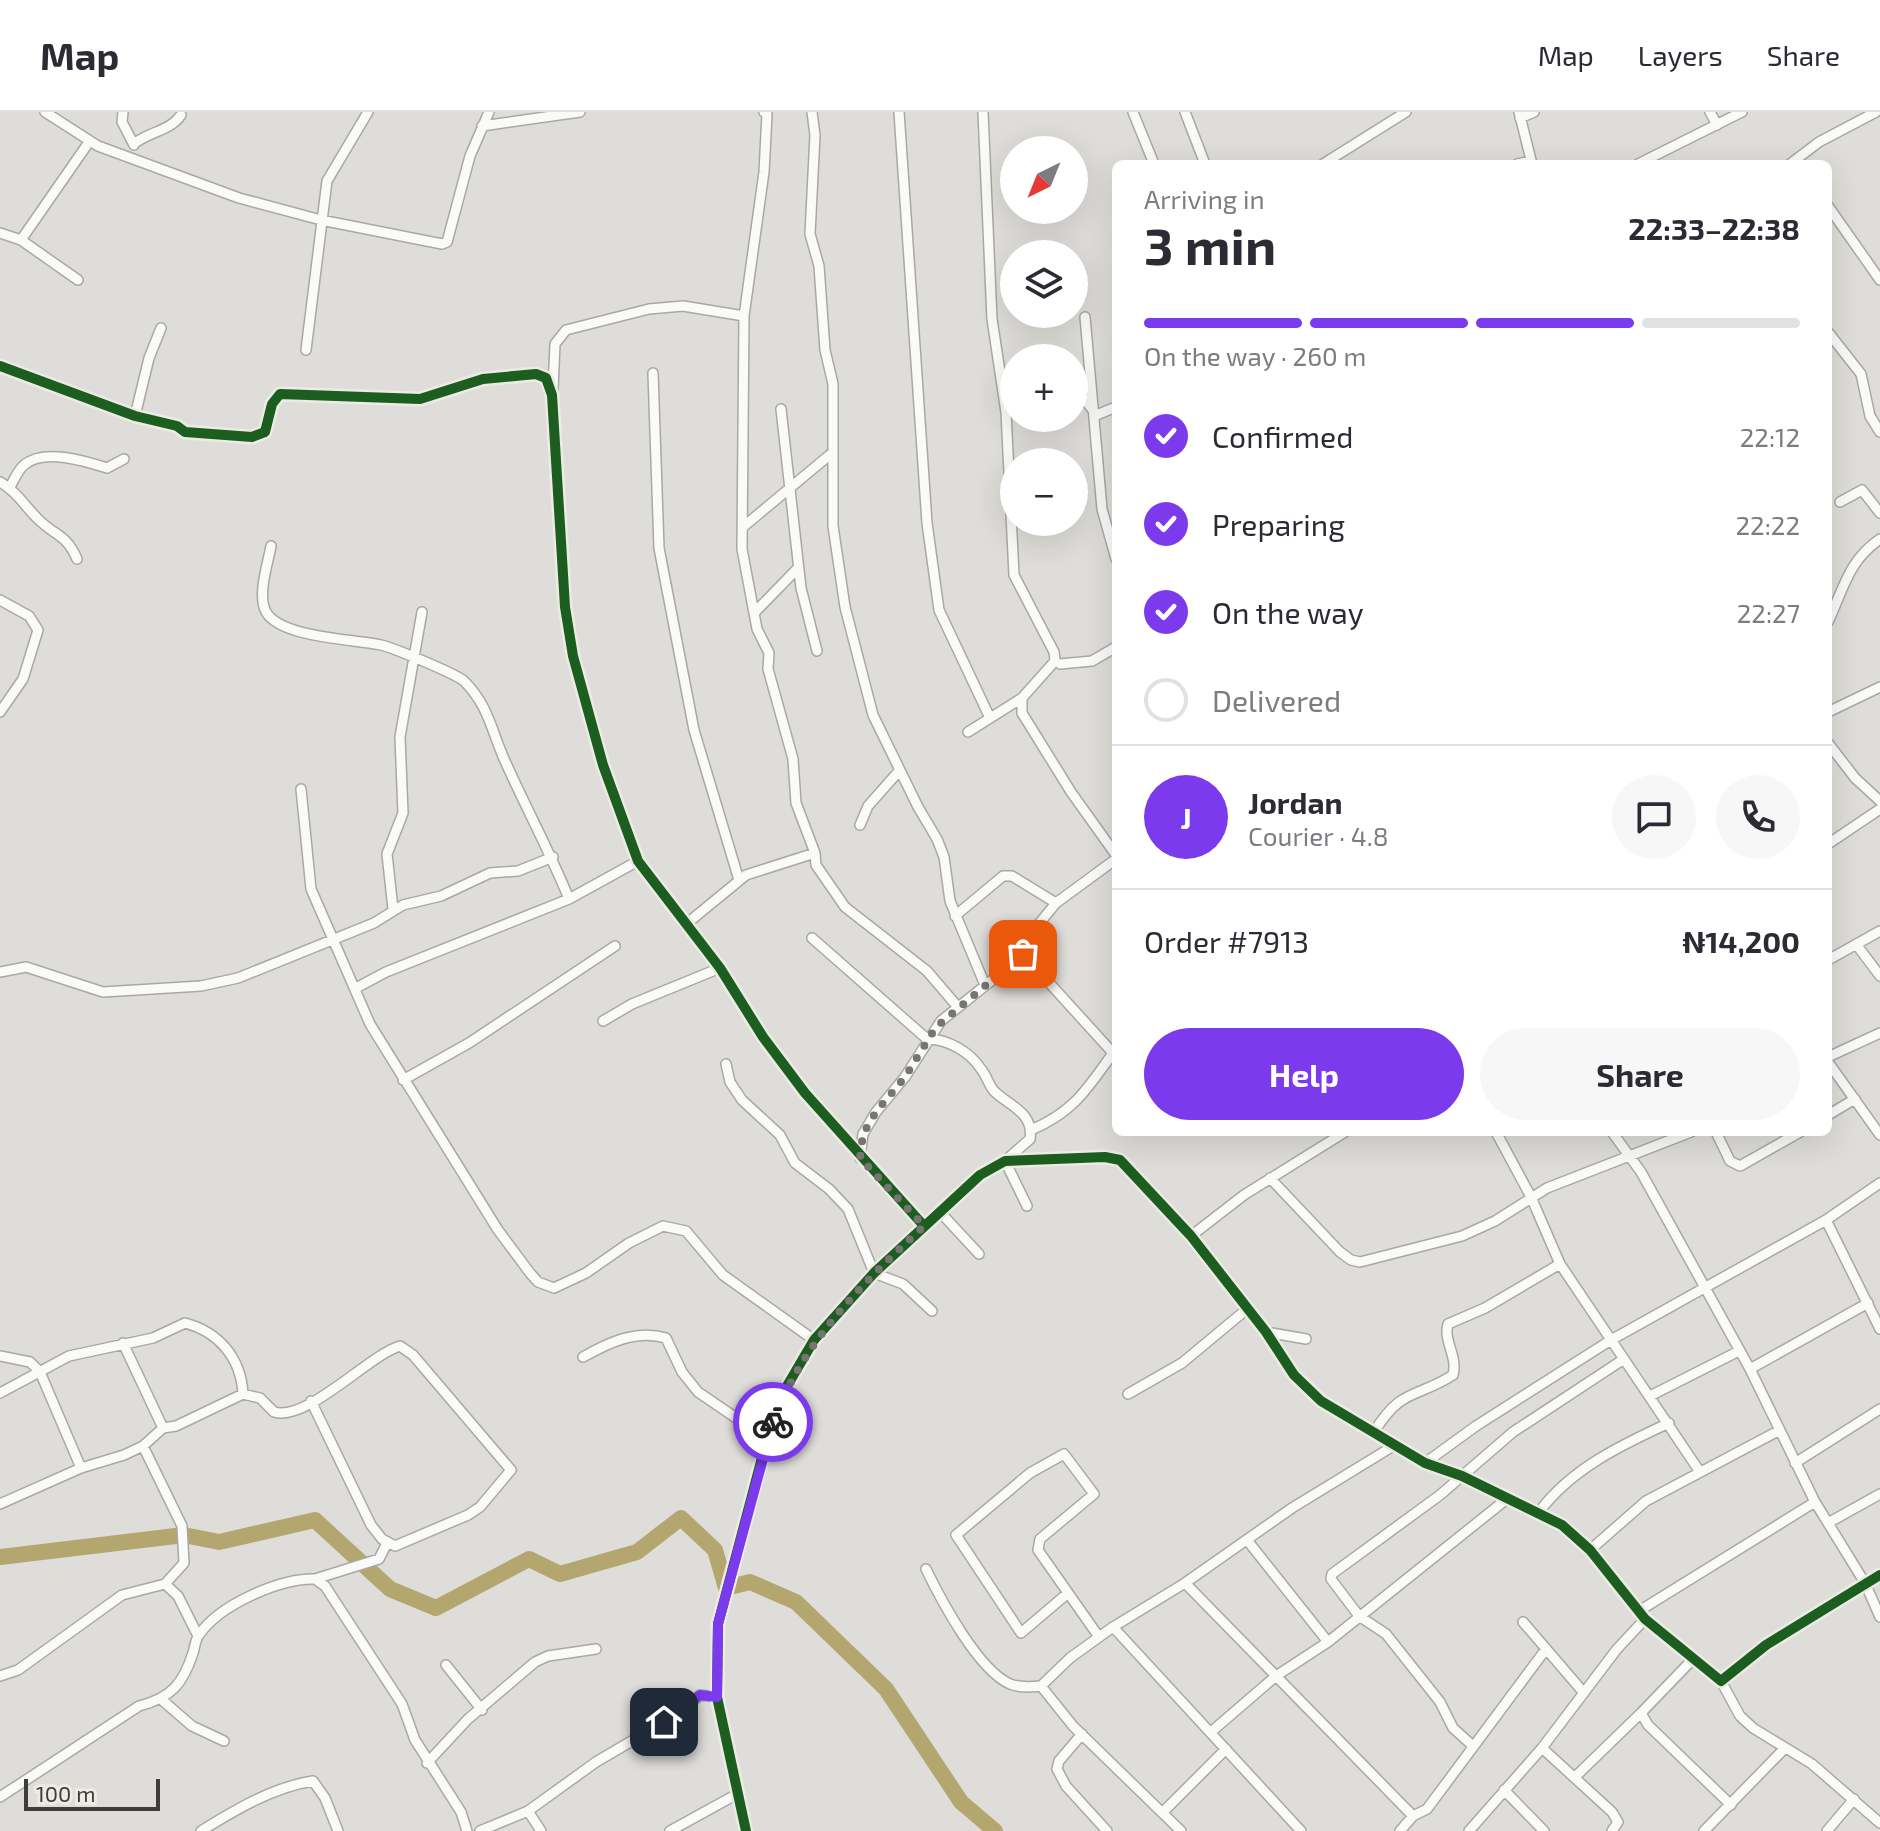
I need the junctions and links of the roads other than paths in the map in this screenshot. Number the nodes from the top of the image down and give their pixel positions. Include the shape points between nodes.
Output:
1 (45, 112) edge
2 (123, 112) edge
3 (368, 112) edge
4 (489, 112) edge
5 (580, 112) edge
6 (764, 112) edge
7 (812, 112) edge
8 (899, 112) edge
9 (983, 112) edge
10 (1133, 112) edge
11 (1185, 112) edge
12 (1406, 112) edge
13 (1534, 112) edge
14 (1710, 112) edge
15 (1742, 112) edge
16 (1876, 112) edge
17 (181, 115) dead end
18 (1520, 115) edge
19 (1717, 125) junction
20 (482, 126) junction
21 (89, 142) junction
22 (135, 143) junction
23 (130, 155) junction
24 (1661, 159) edge
25 (1152, 160) edge
26 (1203, 160) edge
27 (1329, 160) edge
28 (1530, 160) edge
29 (1795, 160) edge
30 (1832, 212) edge
31 (321, 220) junction
32 (0, 233) edge
33 (21, 240) junction
34 (78, 280) dead end
35 (1880, 280) edge
36 (744, 316) junction
37 (161, 328) dead end
38 (1086, 328) edge
39 (1832, 337) edge
40 (306, 350) dead end
41 (1000, 361) edge
42 (0, 366) edge
43 (653, 373) dead end
44 (552, 395) junction
45 (1088, 405) edge
46 (781, 409) dead end
47 (1112, 409) edge
48 (135, 416) junction
49 (1094, 416) junction
50 (1010, 432) edge
51 (1880, 432) edge
52 (832, 453) junction
53 (124, 459) dead end
54 (5, 484) edge
55 (789, 492) junction
56 (1840, 502) dead end
57 (1880, 513) edge
58 (743, 527) junction
59 (1880, 539) edge
60 (1112, 545) edge
61 (271, 546) dead end
62 (77, 559) dead end
63 (798, 568) junction
64 (0, 600) edge
65 (422, 612) dead end
66 (1832, 612) edge
67 (754, 613) junction
68 (1112, 649) edge
69 (817, 651) dead end
70 (416, 661) junction
71 (1060, 664) dead end
72 (1880, 687) edge
73 (1022, 698) junction
74 (1832, 710) edge
75 (0, 712) edge
76 (990, 718) junction
77 (968, 732) dead end
78 (1832, 748) edge
79 (899, 771) junction
80 (301, 789) dead end
81 (1880, 801) edge
82 (1880, 809) edge
83 (860, 825) dead end
84 (1832, 841) edge
85 (1112, 851) edge
86 (815, 853) junction
87 (553, 857) junction
88 (1112, 860) edge
89 (638, 861) junction
90 (739, 880) junction
91 (569, 899) junction
92 (1056, 903) junction
93 (393, 909) junction
94 (955, 916) junction
95 (685, 925) junction
96 (1880, 931) edge
97 (334, 938) junction
98 (812, 938) dead end
99 (1856, 944) junction
100 (615, 946) dead end
101 (1023, 954) junction
102 (1832, 958) edge
103 (720, 968) junction
104 (0, 972) edge
105 (1880, 976) edge
106 (985, 985) junction
107 (356, 988) junction
108 (957, 1006) junction
109 (603, 1021) dead end
110 (1880, 1033) edge
111 (927, 1039) junction
112 (1112, 1048) edge
113 (1112, 1055) edge
114 (1832, 1057) edge
115 (726, 1064) dead end
116 (1832, 1065) edge
117 (403, 1080) junction
118 (1855, 1099) junction
119 (1832, 1113) edge
120 (1031, 1130) junction
121 (1880, 1135) edge
122 (1338, 1136) edge
123 (1498, 1136) edge
124 (1614, 1136) edge
125 (1680, 1136) edge
126 (1718, 1136) edge
127 (1793, 1136) edge
128 (1626, 1155) junction
129 (860, 1158) junction
130 (1005, 1161) junction
131 (1270, 1178) junction
132 (1880, 1183) edge
133 (1531, 1197) junction
134 (1027, 1206) dead end
135 (940, 1212) junction
136 (1826, 1220) junction
137 (924, 1226) junction
138 (1191, 1236) junction
139 (979, 1254) dead end
140 (1560, 1264) junction
141 (874, 1273) junction
142 (1705, 1288) junction
143 (1868, 1303) junction
144 (1247, 1309) junction
145 (932, 1311) dead end
146 (1880, 1329) edge
147 (1266, 1332) junction
148 (1306, 1339) dead end
149 (814, 1340) junction
150 (1611, 1340) junction
151 (123, 1343) junction
152 (1737, 1352) junction
153 (0, 1356) edge
154 (583, 1357) dead end
155 (1624, 1359) junction
156 (1750, 1369) junction
157 (40, 1372) junction
158 (0, 1393) edge
159 (243, 1394) junction
160 (1128, 1394) dead end
161 (1650, 1396) junction
162 (311, 1401) junction
163 (1880, 1409) edge
164 (1669, 1423) junction
165 (163, 1428) junction
166 (1780, 1430) junction
167 (1374, 1432) junction
168 (767, 1439) junction
169 (1395, 1445) junction
170 (143, 1446) junction
171 (1425, 1463) junction
172 (1795, 1463) junction
173 (81, 1468) junction
174 (1700, 1472) junction
175 (1462, 1476) junction
176 (1880, 1494) edge
177 (1508, 1498) junction
178 (1815, 1502) junction
179 (0, 1504) edge
180 (1539, 1512) junction
181 (1828, 1523) junction
182 (1247, 1540) junction
183 (387, 1543) junction
184 (1590, 1550) junction
185 (926, 1569) dead end
186 (1880, 1575) edge
187 (315, 1579) junction
188 (1185, 1583) junction
189 (1865, 1583) junction
190 (165, 1584) junction
191 (1068, 1593) junction
192 (1060, 1603) junction
193 (1075, 1604) junction
194 (1642, 1615) junction
195 (1359, 1616) junction
196 (1880, 1617) edge
197 (1523, 1622) dead end
198 (1113, 1627) junction
199 (198, 1636) junction
200 (1099, 1637) junction
201 (1328, 1642) junction
202 (596, 1649) dead end
203 (1546, 1649) junction
204 (1693, 1659) junction
205 (446, 1665) dead end
206 (0, 1676) edge
207 (1276, 1676) junction
208 (1721, 1681) junction
209 (1041, 1686) junction
210 (1584, 1693) junction
211 (717, 1697) junction
212 (162, 1700) junction
213 (482, 1710) junction
214 (1641, 1713) junction
215 (1211, 1732) junction
216 (1082, 1734) junction
217 (224, 1741) dead end
218 (1473, 1746) junction
219 (1542, 1748) junction
220 (1785, 1748) junction
221 (1226, 1749) junction
222 (427, 1763) junction
223 (1576, 1776) junction
224 (1504, 1790) junction
225 (739, 1793) junction
226 (0, 1797) edge
227 (1854, 1799) junction
228 (1731, 1805) junction
229 (528, 1811) junction
230 (1163, 1812) junction
231 (1413, 1816) junction
232 (1880, 1823) edge
233 (485, 1830) edge
234 (201, 1831) edge
235 (338, 1831) edge
236 (467, 1831) edge
237 (541, 1831) edge
238 (670, 1831) edge
239 (746, 1831) edge
240 (1107, 1831) edge
241 (1181, 1831) edge
242 (1301, 1831) edge
243 (1400, 1831) edge
244 (1469, 1831) edge
245 (1544, 1831) edge
246 (1612, 1831) edge
247 (1704, 1831) edge
248 (1827, 1831) edge

1 - 21 street
2 - 22 street via 122,122
3 - 31 street via 327,181
4 - 20 street
5 - 20 street
6 - 36 street via 764,172
7 - 52 street via 810,234 819,266 833,384
8 - 76 street via 927,523 939,610
9 - 41 street via 992,319
10 - 25 street
11 - 26 street
12 - 27 street
13 - 18 street
14 - 19 street
15 - 19 street
16 - 29 street
17 - 22 street via 174,125
18 - 28 street
19 - 24 street
20 - 31 street via 446,243
21 - 23 street
21 - 33 street
22 - 23 street
23 - 31 street via 239,198
30 - 35 street
31 - 40 street
32 - 33 street
33 - 34 street
36 - 44 street via 683,306 566,330 555,344
36 - 58 street
37 - 48 street
38 - 49 street
39 - 51 street via 1861,374 1870,416
42 - 48 street
43 - 90 street via 659,548 694,730
44 - 48 street via 546,378 536,374 483,379 420,399 280,394 265,432 252,437 185,432
44 - 89 street via 565,607 573,656 603,765
45 - 49 street
46 - 55 street
47 - 49 street
49 - 60 street via 1102,509
50 - 73 street via 1014,575 1055,661
52 - 55 street
52 - 79 street via 833,526 845,607 873,715
53 - 54 street via 107,468 72,459 34,460
54 - 62 street via 65,538
55 - 58 street
55 - 63 street
56 - 57 street via 1862,490
58 - 67 street
59 - 66 street via 1848,570
61 - 70 street via 263,601 269,616 332,639 381,645
63 - 67 street
63 - 69 street
64 - 75 street via 29,616 38,630 23,679
65 - 70 street
67 - 86 street via 769,653 768,669 793,759 796,803
68 - 71 street via 1092,661
70 - 87 street via 453,673 487,708 506,764
70 - 93 street via 400,737 403,813 387,854
72 - 74 street
73 - 76 street
73 - 85 street via 1022,713
76 - 77 street
78 - 81 street
79 - 83 street via 868,806
79 - 94 street via 941,848
80 - 97 street via 311,889
82 - 84 street
86 - 90 street
86 - 108 street via 816,865 845,907 927,971
87 - 91 street
87 - 93 street via 518,871 490,873 441,896
88 - 92 street
89 - 91 street
89 - 95 street
90 - 95 street
91 - 107 street
92 - 94 street via 1012,876 1003,876
92 - 101 street
93 - 97 street via 374,923
94 - 106 street
95 - 103 street
96 - 99 street
97 - 104 street via 250,975 201,986 103,992 26,967
97 - 107 street
98 - 111 street
99 - 102 street
99 - 105 street
100 - 117 street
101 - 106 street
101 - 112 street
103 - 109 street
103 - 129 street via 784,1066
106 - 108 street
107 - 117 street
108 - 111 street
110 - 114 street
111 - 120 street via 948,1042 971,1058 994,1090 1019,1109
111 - 129 street via 863,1134
113 - 120 street via 1056,1120
115 - 141 street via 742,1100 780,1135 795,1163 848,1209
116 - 118 street
117 - 149 street via 498,1230 538,1282 554,1288 567,1283 663,1226 686,1231 723,1275
118 - 119 street
118 - 121 street
120 - 130 street via 1026,1145
122 - 131 street
123 - 133 street
124 - 128 street
125 - 128 street
126 - 127 street via 1730,1161 1740,1166
128 - 133 street
128 - 142 street via 1641,1172
129 - 137 street
130 - 134 street
130 - 135 street via 980,1175
130 - 138 street via 1120,1160
131 - 133 street via 1340,1252 1360,1262 1462,1236
131 - 138 street
132 - 136 street
133 - 140 street
135 - 137 street
135 - 139 street
136 - 142 street
136 - 143 street
137 - 141 street
138 - 144 street
140 - 150 street
140 - 167 street via 1448,1324 1453,1375 1406,1394
141 - 145 street via 903,1284
141 - 149 street
142 - 150 street
142 - 152 street
143 - 146 street
143 - 156 street
144 - 147 street
144 - 160 street via 1182,1363
147 - 148 street
147 - 167 street via 1294,1375 1321,1401
149 - 168 street via 787,1386
150 - 155 street
150 - 171 street
151 - 157 street via 69,1356
151 - 159 street via 153,1338 185,1323 211,1331 233,1361
151 - 165 street
152 - 156 street
152 - 161 street
153 - 157 street via 30,1362
154 - 168 street via 632,1336 666,1338 682,1372 704,1399
155 - 161 street
155 - 175 street via 1513,1432
156 - 166 street
157 - 158 street
157 - 173 street
159 - 162 street via 260,1398 279,1414
159 - 165 street
161 - 164 street
162 - 183 street via 371,1525
162 - 183 street via 400,1346 511,1470 468,1515 406,1543
163 - 172 street
164 - 174 street
164 - 180 street via 1575,1475
165 - 170 street
166 - 172 street
166 - 174 street
167 - 169 street
168 - 211 street via 723,1598
169 - 171 street
169 - 182 street
170 - 173 street
170 - 190 street via 184,1535 184,1563
171 - 175 street
172 - 178 street
173 - 179 street
174 - 184 street via 1646,1501
175 - 177 street
175 - 195 street via 1332,1574
176 - 181 street
177 - 180 street
177 - 195 street
178 - 181 street
178 - 194 street
180 - 184 street
181 - 189 street
182 - 188 street
182 - 201 street
183 - 187 street via 379,1559
184 - 194 street
185 - 209 street via 952,1619 998,1677 1013,1685
186 - 189 street
187 - 199 street via 255,1593
187 - 222 street via 325,1586 397,1695
188 - 198 street
188 - 207 street
189 - 196 street
189 - 208 street via 1766,1645
190 - 199 street via 178,1596
190 - 206 street via 122,1595 18,1670
191 - 192 street
191 - 192 street via 1038,1550 1040,1539 1094,1494 1064,1454 1030,1473 956,1535 1021,1633
191 - 193 street
192 - 193 street
193 - 200 street
194 - 204 street
194 - 210 street
195 - 201 street
195 - 218 street via 1386,1634 1440,1702 1453,1728
197 - 203 street
198 - 200 street
198 - 215 street
199 - 212 street via 177,1689
200 - 209 street
201 - 207 street
202 - 213 street via 535,1662
203 - 210 street
203 - 218 street
204 - 208 street
204 - 214 street
205 - 213 street
207 - 215 street
207 - 231 street
208 - 220 street via 1740,1716
209 - 216 street
210 - 219 street
211 - 225 street
211 - 229 street via 700,1695
212 - 217 street via 192,1726
212 - 226 street via 139,1706
213 - 222 street
214 - 223 street
214 - 228 street
215 - 221 street
216 - 230 street
216 - 240 street via 1057,1769
218 - 231 street via 1427,1809
219 - 223 street
219 - 224 street
220 - 227 street
220 - 228 street
221 - 230 street
221 - 242 street
222 - 236 street via 461,1812
223 - 246 street via 1612,1812 1618,1822
224 - 244 street
224 - 245 street
225 - 238 street
225 - 239 street
227 - 232 street
227 - 248 street
228 - 247 street
229 - 233 street
229 - 237 street
230 - 241 street
231 - 243 street
234 - 235 street via 236,1810 313,1781

